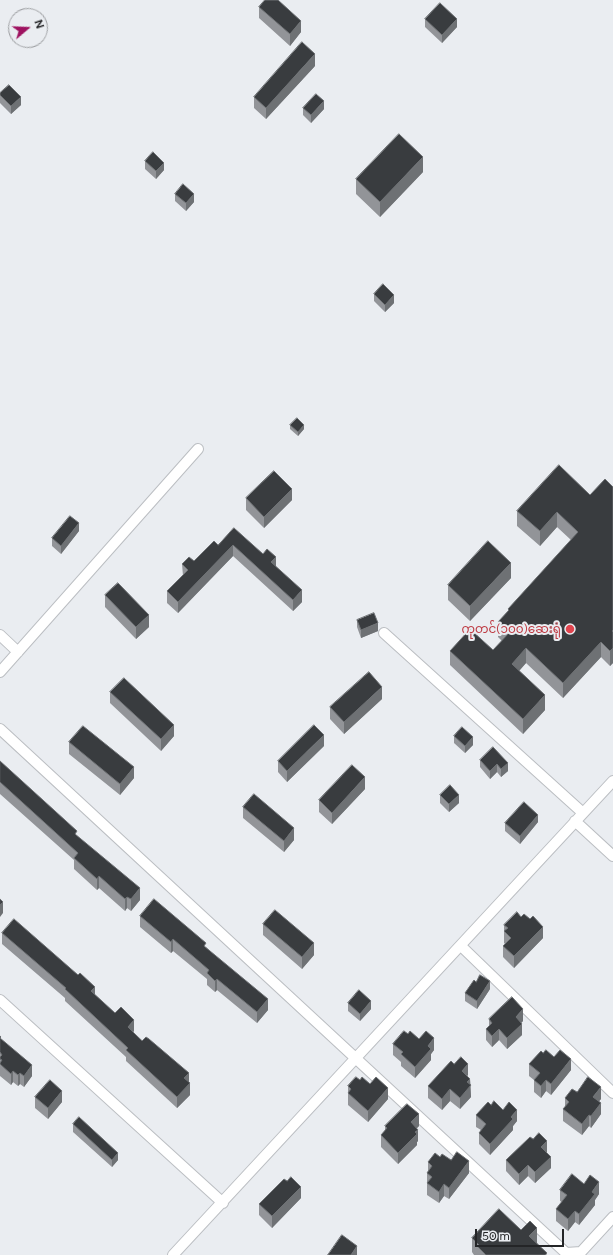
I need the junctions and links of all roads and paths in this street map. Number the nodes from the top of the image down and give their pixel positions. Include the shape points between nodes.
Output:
1 (198, 449) dead end
2 (384, 632) dead end
3 (0, 635) edge
4 (18, 652) junction
5 (0, 672) edge
6 (0, 728) edge
7 (613, 781) edge
8 (583, 813) junction
9 (575, 821) junction
10 (613, 856) edge
11 (460, 946) junction
12 (0, 1000) edge
13 (356, 1058) junction
14 (613, 1093) edge
15 (223, 1202) junction
16 (613, 1217) edge
17 (173, 1255) edge

1 - 4 street
2 - 8 street
3 - 4 street
4 - 5 street
6 - 13 street
7 - 8 street
8 - 9 street
9 - 10 street
9 - 11 street
11 - 13 street
11 - 14 street
12 - 15 street
13 - 15 street
13 - 16 street via 566,1253 581,1252
15 - 17 street

